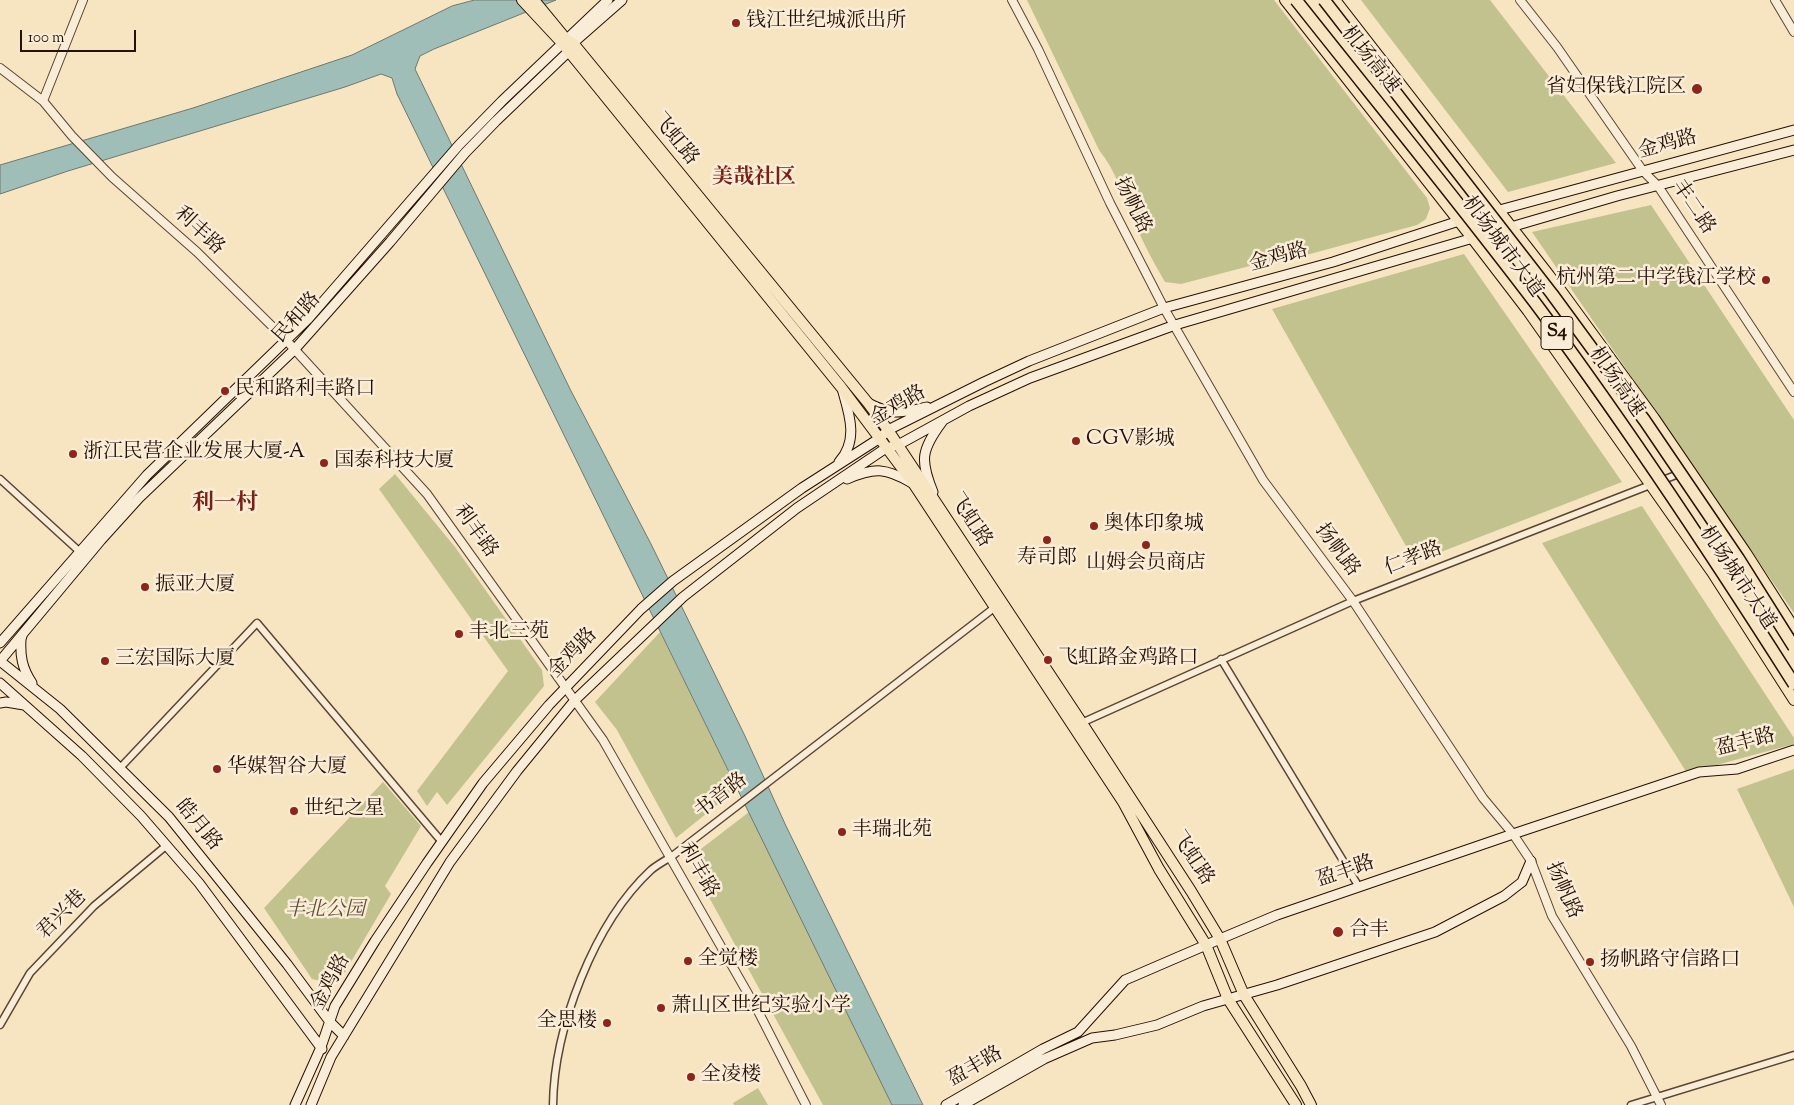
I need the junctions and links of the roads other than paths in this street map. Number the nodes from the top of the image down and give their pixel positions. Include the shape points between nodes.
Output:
1 (83, 0) edge
2 (522, 0) edge
3 (608, 0) edge
4 (622, 0) edge
5 (1012, 0) edge
6 (1285, 0) edge
7 (1296, 0) edge
8 (1324, 0) edge
9 (1335, 0) edge
10 (1520, 0) edge
11 (1776, 0) edge
12 (536, 6) edge
13 (1794, 32) edge
14 (567, 44) junction
15 (0, 68) edge
16 (42, 101) junction
17 (1794, 130) edge
18 (1794, 150) edge
19 (1643, 171) junction
20 (1658, 186) junction
21 (1498, 210) junction
22 (1459, 221) junction
23 (1512, 227) junction
24 (1472, 238) junction
25 (1164, 308) junction
26 (1175, 325) junction
27 (286, 340) junction
28 (294, 350) junction
29 (841, 387) junction
30 (1794, 392) edge
31 (868, 403) junction
32 (942, 403) junction
33 (944, 419) junction
34 (888, 430) junction
35 (880, 438) junction
36 (898, 445) junction
37 (886, 448) junction
38 (831, 470) junction
39 (1689, 470) junction
40 (0, 479) edge
41 (913, 483) junction
42 (1652, 486) junction
43 (829, 487) junction
44 (938, 504) junction
45 (80, 552) junction
46 (1353, 601) junction
47 (994, 608) junction
48 (26, 613) junction
49 (28, 627) junction
50 (1794, 628) edge
51 (0, 633) edge
52 (0, 643) edge
53 (1794, 647) edge
54 (1221, 659) junction
55 (0, 661) edge
56 (0, 683) edge
57 (1794, 684) edge
58 (566, 687) junction
59 (36, 689) junction
60 (575, 700) junction
61 (1794, 700) edge
62 (0, 703) edge
63 (24, 705) junction
64 (1078, 725) junction
65 (1794, 750) edge
66 (120, 768) junction
67 (1512, 834) junction
68 (442, 842) junction
69 (167, 845) junction
70 (670, 857) junction
71 (1531, 861) junction
72 (1359, 887) junction
73 (1220, 939) junction
74 (1206, 945) junction
75 (1244, 994) junction
76 (1228, 999) junction
77 (330, 1022) junction
78 (0, 1025) edge
79 (344, 1036) junction
80 (320, 1047) junction
81 (1794, 1055) edge
82 (331, 1057) junction
83 (1657, 1096) junction
84 (295, 1105) edge
85 (311, 1105) edge
86 (553, 1105) edge
87 (806, 1105) edge
88 (946, 1105) edge
89 (963, 1105) edge
90 (1296, 1105) edge
91 (1311, 1105) edge
92 (1631, 1105) edge
93 (1662, 1105) edge

1 - 16 street
2 - 12 main road, 飞虹路
3 - 14 main road, 民和路
4 - 14 main road, 民和路
5 - 25 street, 扬帆路
6 - 22 main road, 机场城市大道
7 - 57 highway, 机场高速 / S4, bridge via 1536,304 1721,569
8 - 53 highway, 机场高速 / S4, bridge via 1634,405
9 - 21 main road, 机场城市大道
10 - 19 street, 丰二路 via 1557,47
11 - 13 street
12 - 14 main road, 飞虹路
14 - 27 main road, 民和路 via 459,145 308,319
14 - 28 main road, 民和路 via 465,154
14 - 29 main road, 飞虹路
14 - 31 main road, 飞虹路
15 - 16 street, 利丰路
16 - 27 street, 利丰路 via 112,177 196,252
17 - 19 main road, 金鸡路
18 - 20 main road, 金鸡路
19 - 20 street, 丰二路
19 - 21 main road, 金鸡路
20 - 23 main road, 金鸡路
20 - 30 street, 丰二路
21 - 22 main road, 金鸡路
21 - 23 main road, 机场城市大道
22 - 24 main road, 机场城市大道
22 - 25 main road, 金鸡路 via 1333,262
23 - 24 main road, 金鸡路
23 - 39 main road, 机场城市大道
24 - 26 main road, 金鸡路
24 - 42 main road, 机场城市大道
25 - 26 street, 扬帆路
25 - 32 main road, 金鸡路 via 1029,361
26 - 33 main road, 金鸡路 via 1030,378
26 - 46 street, 扬帆路 via 1263,480
27 - 28 street, 利丰路
27 - 45 main road, 民和路 via 147,475
28 - 49 main road, 民和路 via 139,498
28 - 58 street, 利丰路 via 427,494
29 - 35 main road, 飞虹路
29 - 38 main road via 852,431 844,456
31 - 32 main road via 885,412 896,412
31 - 34 main road, 飞虹路
32 - 34 main road, 金鸡路
33 - 36 main road, 金鸡路
33 - 44 main road via 931,436 924,462
34 - 35 main road, 金鸡路
34 - 36 main road, 飞虹路
35 - 37 main road, 飞虹路
35 - 38 main road, 金鸡路
36 - 37 main road, 金鸡路
36 - 44 main road, 飞虹路
37 - 41 main road, 飞虹路
37 - 43 main road, 金鸡路
38 - 58 main road, 金鸡路 via 673,581
39 - 42 street, 仁孝路
39 - 50 main road, 机场城市大道
40 - 45 street
41 - 43 main road via 897,474 873,470
41 - 47 main road, 飞虹路
42 - 46 street, 仁孝路
42 - 61 main road, 机场城市大道
43 - 60 main road, 金鸡路 via 683,597
44 - 64 main road, 飞虹路
45 - 48 main road, 民和路
46 - 54 street, 仁孝路
46 - 67 street, 扬帆路 via 1483,798
47 - 64 main road, 飞虹路
47 - 70 street, 书音路
48 - 51 main road
48 - 52 main road, 民和路
49 - 55 main road, 民和路
49 - 59 main road via 21,639 20,658
54 - 64 street, 仁孝路
54 - 72 street
55 - 59 main road, 皓月路
56 - 63 main road, 皓月路
58 - 60 street, 利丰路
58 - 68 main road, 金鸡路 via 483,783
59 - 66 main road, 皓月路
60 - 70 street, 利丰路 via 604,740
60 - 79 main road, 金鸡路 via 517,771 450,862
62 - 63 main road
63 - 69 main road, 皓月路 via 82,756
64 - 73 main road, 飞虹路
64 - 74 main road, 飞虹路
65 - 67 main road, 盈丰路 via 1737,769 1699,772
66 - 68 street via 257,623
66 - 77 main road, 皓月路 via 169,817
67 - 71 street, 扬帆路
67 - 72 main road, 盈丰路
68 - 77 main road, 金鸡路 via 335,1006
69 - 78 street, 君兴巷 via 94,906 30,973
69 - 80 main road, 皓月路 via 205,891
70 - 86 street, 书音路 via 652,869 616,910 595,948 562,1036
70 - 87 street, 利丰路 via 759,1013
71 - 75 main road, 盈丰路 via 1522,882 1504,896 1435,932 1277,986
71 - 83 street, 扬帆路 via 1552,916 1631,1046
72 - 73 main road, 盈丰路 via 1276,915
73 - 74 main road, 盈丰路
73 - 75 main road, 飞虹路
74 - 76 main road, 飞虹路
74 - 88 main road, 盈丰路 via 1125,980 1078,1032
75 - 76 main road, 盈丰路
75 - 91 main road, 飞虹路
76 - 89 main road, 盈丰路 via 1157,1025 1092,1038 1044,1059
76 - 90 main road, 飞虹路
77 - 79 main road, 皓月路
77 - 80 main road, 金鸡路
79 - 82 main road, 金鸡路
80 - 82 main road, 皓月路
80 - 84 main road, 金鸡路
81 - 83 street
82 - 85 main road, 金鸡路
83 - 92 street
83 - 93 street, 扬帆路

